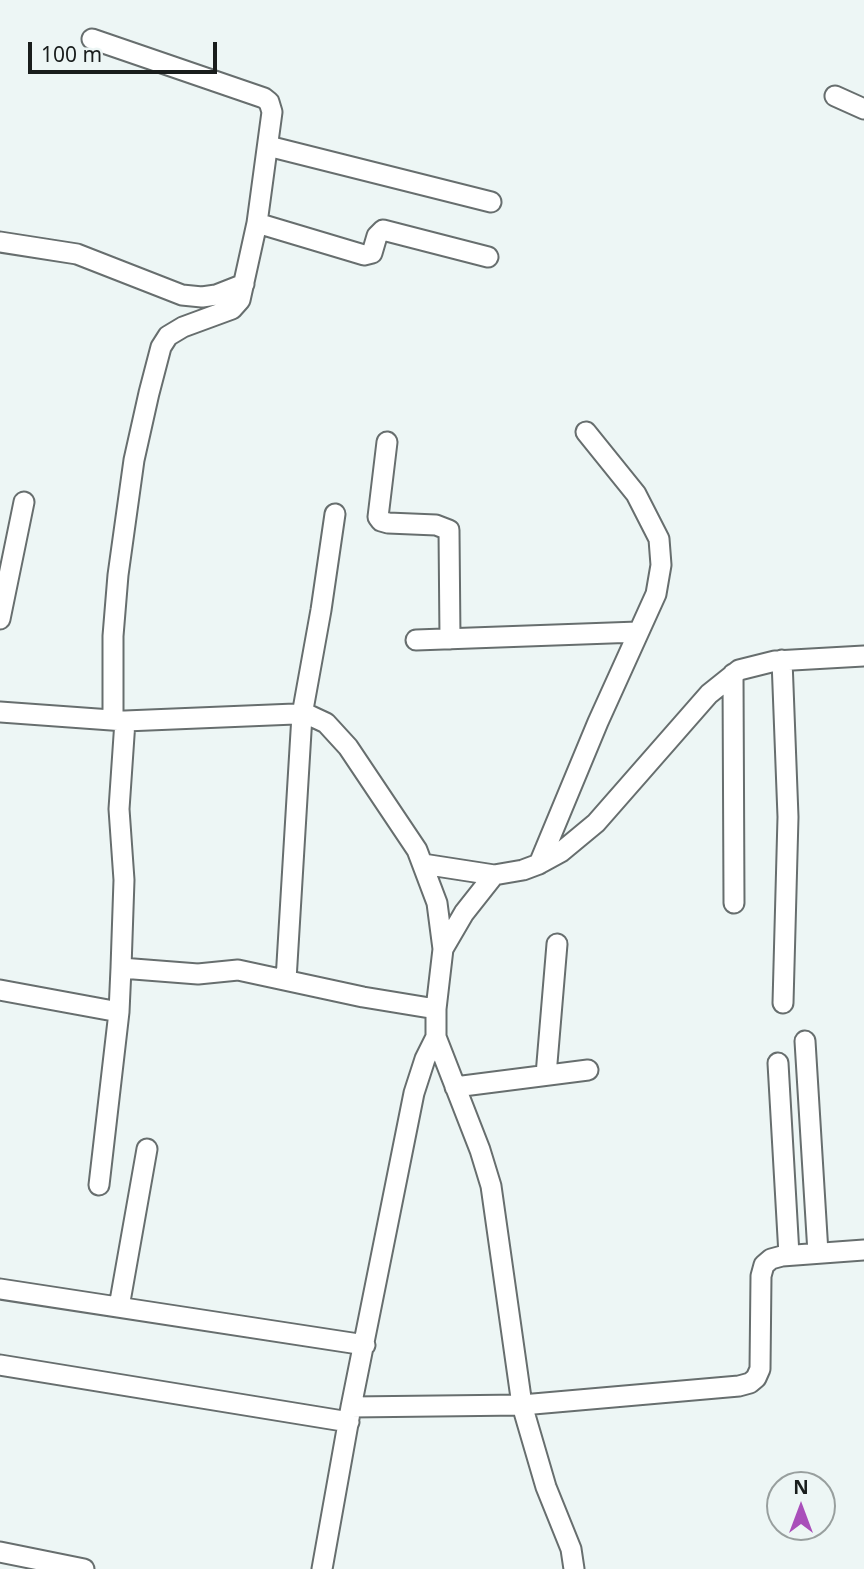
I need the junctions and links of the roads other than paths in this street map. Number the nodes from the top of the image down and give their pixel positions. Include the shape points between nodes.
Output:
1 (92, 39) dead end
2 (835, 96) dead end
3 (864, 109) edge
4 (268, 146) junction
5 (491, 202) dead end
6 (257, 223) junction
7 (0, 242) edge
8 (488, 257) dead end
9 (244, 284) junction
10 (586, 432) dead end
11 (387, 442) dead end
12 (24, 502) dead end
13 (335, 514) dead end
14 (0, 619) edge
15 (638, 632) junction
16 (450, 639) junction
17 (416, 640) dead end
18 (864, 656) edge
19 (782, 660) junction
20 (733, 674) junction
21 (0, 712) edge
22 (302, 715) junction
23 (119, 720) junction
24 (538, 863) junction
25 (423, 864) junction
26 (494, 875) junction
27 (734, 903) dead end
28 (557, 944) dead end
29 (443, 949) junction
30 (121, 968) junction
31 (286, 980) junction
32 (0, 990) edge
33 (783, 1003) dead end
34 (436, 1009) junction
35 (119, 1012) junction
36 (436, 1037) junction
37 (804, 1041) dead end
38 (778, 1062) dead end
39 (588, 1070) dead end
40 (546, 1075) junction
41 (455, 1087) junction
42 (147, 1149) dead end
43 (99, 1185) dead end
44 (864, 1250) edge
45 (818, 1253) junction
46 (789, 1255) junction
47 (0, 1289) edge
48 (119, 1307) junction
49 (365, 1345) junction
50 (0, 1365) edge
51 (522, 1405) junction
52 (350, 1414) junction
53 (0, 1552) edge
54 (85, 1569) edge
55 (322, 1569) edge
56 (574, 1569) edge

1 - 4 street via 269,102
2 - 3 street
4 - 5 street
4 - 6 street
6 - 8 street via 364,256 372,253 383,230
6 - 9 street
7 - 9 street via 77,254 182,295 216,295
9 - 23 street via 232,309 183,327 161,347 134,460 118,575 113,636
10 - 15 street via 630,485 659,539 657,586
11 - 16 street via 378,517 388,523 449,530
12 - 14 street
13 - 22 street
15 - 16 street
15 - 24 street
16 - 17 street
18 - 19 street
19 - 20 street
19 - 33 street via 788,817
20 - 24 street via 709,694 596,823 561,852
20 - 27 street
21 - 23 street
22 - 23 street
22 - 25 street via 326,723 348,747
22 - 31 street
23 - 30 street via 124,880
24 - 26 street
25 - 26 street
25 - 29 street via 437,903
26 - 29 street
28 - 40 street
29 - 34 street
30 - 31 street via 198,974 238,970
30 - 35 street
31 - 34 street
32 - 35 street
34 - 36 street
35 - 43 street
36 - 41 street
36 - 49 street via 414,1093
37 - 45 street
38 - 46 street
39 - 40 street
40 - 41 street
41 - 51 street via 495,1205
42 - 48 street
44 - 45 street
45 - 46 street
46 - 51 street via 764,1265 760,1369 750,1383
47 - 48 street
48 - 49 street
49 - 52 street
50 - 52 street
51 - 52 street
51 - 56 street via 546,1488 572,1549
52 - 55 street
53 - 54 street

